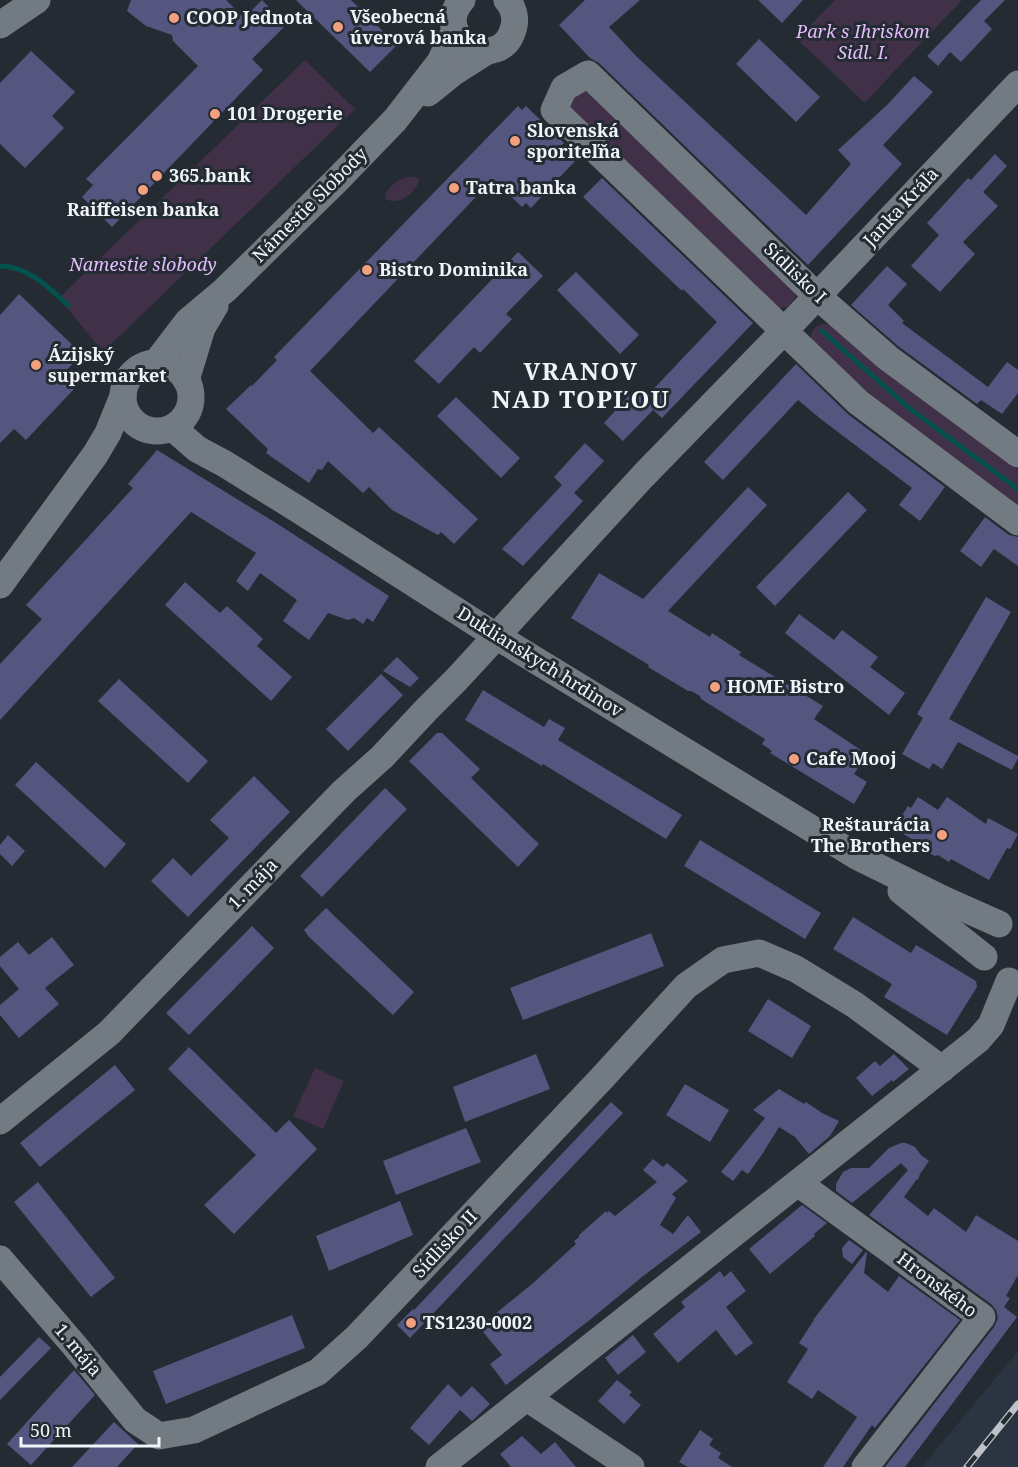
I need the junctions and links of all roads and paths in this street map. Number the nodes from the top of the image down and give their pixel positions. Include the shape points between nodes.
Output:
1 (37, 0) edge
2 (515, 4) edge
3 (455, 10) edge
4 (0, 25) edge
5 (488, 51) junction
6 (1018, 84) edge
7 (395, 120) junction
8 (225, 290) junction
9 (817, 296) junction
10 (785, 330) junction
11 (156, 363) junction
12 (189, 390) junction
13 (123, 396) junction
14 (173, 428) junction
15 (146, 430) junction
16 (1018, 454) edge
17 (95, 455) junction
18 (225, 464) junction
19 (1018, 522) edge
20 (0, 585) edge
21 (496, 636) junction
22 (858, 857) junction
23 (1009, 922) edge
24 (984, 957) junction
25 (1014, 981) edge
26 (942, 1069) junction
27 (0, 1121) edge
28 (798, 1184) junction
29 (0, 1259) edge
30 (527, 1398) junction
31 (159, 1436) joint
32 (439, 1467) edge
33 (631, 1467) edge
34 (865, 1467) edge

1 - 4 street
2 - 5 street, Námestie Slobody via 512,33 498,48
3 - 5 street via 460,38 467,46
3 - 7 street, Námestie Slobody via 440,62
5 - 7 street, Námestie Slobody via 454,72
6 - 9 street, Janka Kráľa
7 - 8 street, Námestie Slobody
8 - 11 street via 188,321
8 - 12 street via 202,328
9 - 10 street, Janka Kráľa
9 - 10 street, Sídlisko I via 588,74 564,88 554,110
9 - 16 street, Sídlisko I via 888,358
10 - 19 street via 858,402
10 - 21 street
11 - 12 street via 181,372
11 - 13 street via 137,370
12 - 14 street via 188,412
12 - 18 street via 199,429
13 - 15 street via 129,417
13 - 17 street
14 - 15 street
14 - 18 street, Duklianskych hrdinov via 197,449
15 - 17 street
17 - 20 street
18 - 21 street, Duklianskych hrdinov
21 - 22 street, Duklianskych hrdinov
21 - 27 street, 1. mája via 110,1033
22 - 23 street, Duklianskych hrdinov via 945,900
22 - 24 street, Duklianskych hrdinov
23 - 24 street via 992,930
24 - 25 street, Duklianskych hrdinov via 993,973
25 - 26 street via 978,1041
26 - 28 street
26 - 31 street, Sídlisko II via 855,1005 796,969 759,953 723,960 686,986 365,1328 318,1372 194,1431
28 - 30 street
28 - 34 street, Hronského via 982,1317
29 - 31 street, 1. mája via 135,1420
30 - 32 street
30 - 33 street

